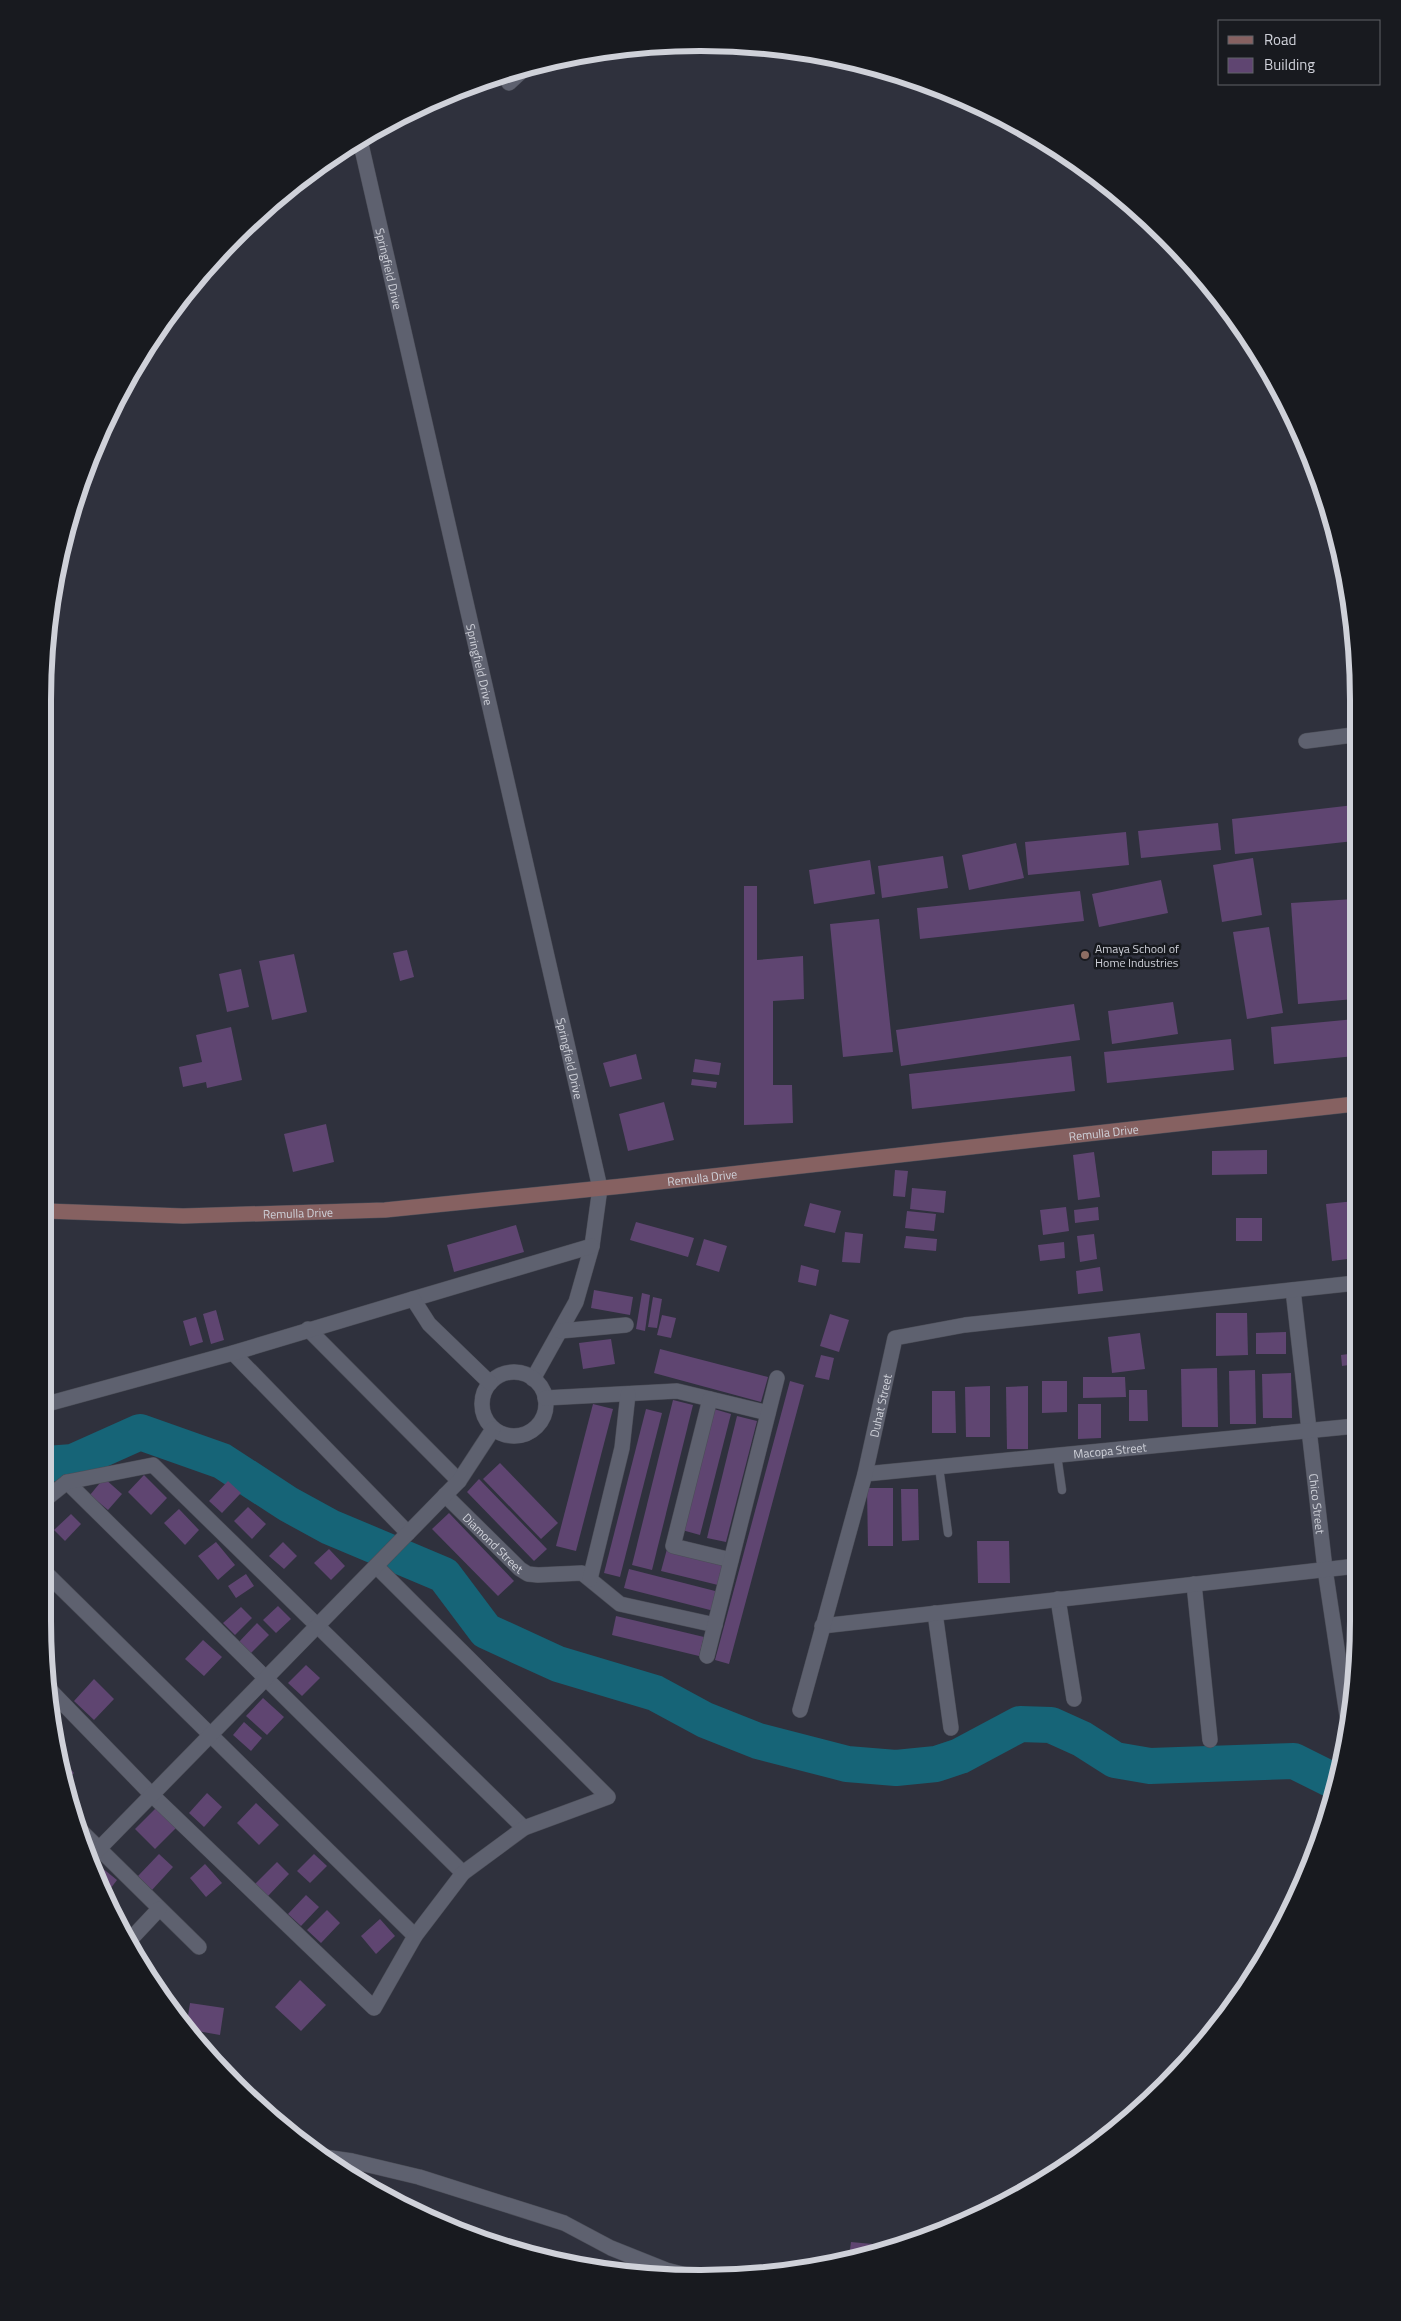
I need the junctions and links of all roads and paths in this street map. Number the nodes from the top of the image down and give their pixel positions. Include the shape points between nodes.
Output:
1 (514, 79) edge
2 (510, 83) dead end
3 (362, 147) edge
4 (1350, 735) edge
5 (1306, 741) dead end
6 (1350, 1105) edge
7 (600, 1188) junction
8 (51, 1211) edge
9 (592, 1246) junction
10 (1350, 1284) edge
11 (1293, 1290) junction
12 (412, 1299) junction
13 (626, 1325) dead end
14 (308, 1329) junction
15 (560, 1331) junction
16 (233, 1353) junction
17 (776, 1378) dead end
18 (533, 1379) junction
19 (490, 1382) junction
20 (628, 1394) junction
21 (545, 1398) junction
22 (710, 1399) junction
23 (51, 1403) edge
24 (768, 1413) junction
25 (1350, 1427) edge
26 (493, 1429) junction
27 (1310, 1430) junction
28 (1058, 1455) junction
29 (939, 1467) junction
30 (865, 1474) junction
31 (459, 1481) junction
32 (67, 1482) junction
33 (1062, 1490) dead end
34 (51, 1495) edge
35 (445, 1495) junction
36 (948, 1533) dead end
37 (408, 1534) junction
38 (386, 1556) junction
39 (731, 1560) junction
40 (1350, 1567) edge
41 (1325, 1569) junction
42 (51, 1578) edge
43 (590, 1579) junction
44 (1194, 1584) junction
45 (1058, 1599) junction
46 (935, 1613) junction
47 (317, 1626) junction
48 (715, 1626) junction
49 (822, 1626) junction
50 (707, 1656) dead end
51 (265, 1680) junction
52 (56, 1696) edge
53 (1074, 1699) dead end
54 (1344, 1703) edge
55 (800, 1710) dead end
56 (951, 1728) dead end
57 (210, 1737) junction
58 (1210, 1740) dead end
59 (152, 1795) junction
60 (524, 1828) junction
61 (95, 1853) edge
62 (96, 1856) edge
63 (463, 1873) junction
64 (159, 1909) junction
65 (133, 1936) edge
66 (415, 1936) junction
67 (199, 1947) dead end
68 (340, 2160) edge
69 (661, 2268) edge

1 - 2 street
3 - 7 street, Springfield Drive
4 - 5 street
6 - 7 main road, Remulla Drive
7 - 8 main road, Remulla Drive via 385,1210 183,1216
7 - 9 street
9 - 12 street
9 - 15 street via 576,1302
10 - 11 street
11 - 27 street, Chico Street
11 - 30 street, Duhat Street via 965,1325 895,1338
12 - 14 street
12 - 19 street via 429,1324
13 - 15 street
14 - 16 street
14 - 31 street
15 - 18 street
16 - 23 street
16 - 37 street
17 - 24 street
18 - 19 street via 516,1372 498,1376
18 - 21 street
19 - 26 street via 483,1396 482,1411
20 - 21 street
20 - 22 street via 677,1391
20 - 43 street via 622,1448
21 - 26 street via 543,1417 530,1432 511,1436
22 - 24 street
22 - 39 street via 673,1546
24 - 39 street
25 - 27 street, Macopa Street
26 - 31 street
27 - 28 street, Macopa Street
27 - 41 street, Chico Street
28 - 29 street, Macopa Street
28 - 33 lane
29 - 30 street, Macopa Street
29 - 36 lane
30 - 49 street, Duhat Street
31 - 35 street
32 - 34 street
32 - 47 street via 153,1465
32 - 51 street
35 - 37 street
35 - 43 street, Diamond Street via 528,1574 582,1573
37 - 38 street
38 - 47 street
38 - 60 street via 608,1797
39 - 48 street
40 - 41 street
41 - 44 street
41 - 54 street, Chico Street
42 - 57 street
43 - 48 street, Diamond Street via 620,1604
44 - 45 street
44 - 58 street
45 - 46 street
45 - 53 street
46 - 49 street
46 - 56 street
47 - 51 street
47 - 60 street
48 - 50 street
49 - 55 street, Duhat Street
51 - 57 street
51 - 63 street
52 - 59 street
57 - 59 street
57 - 66 street
59 - 61 street
59 - 66 street via 374,2008
60 - 63 street
62 - 64 street
63 - 66 street
64 - 65 street
64 - 67 street
68 - 69 street via 419,2177 564,2223 611,2248

